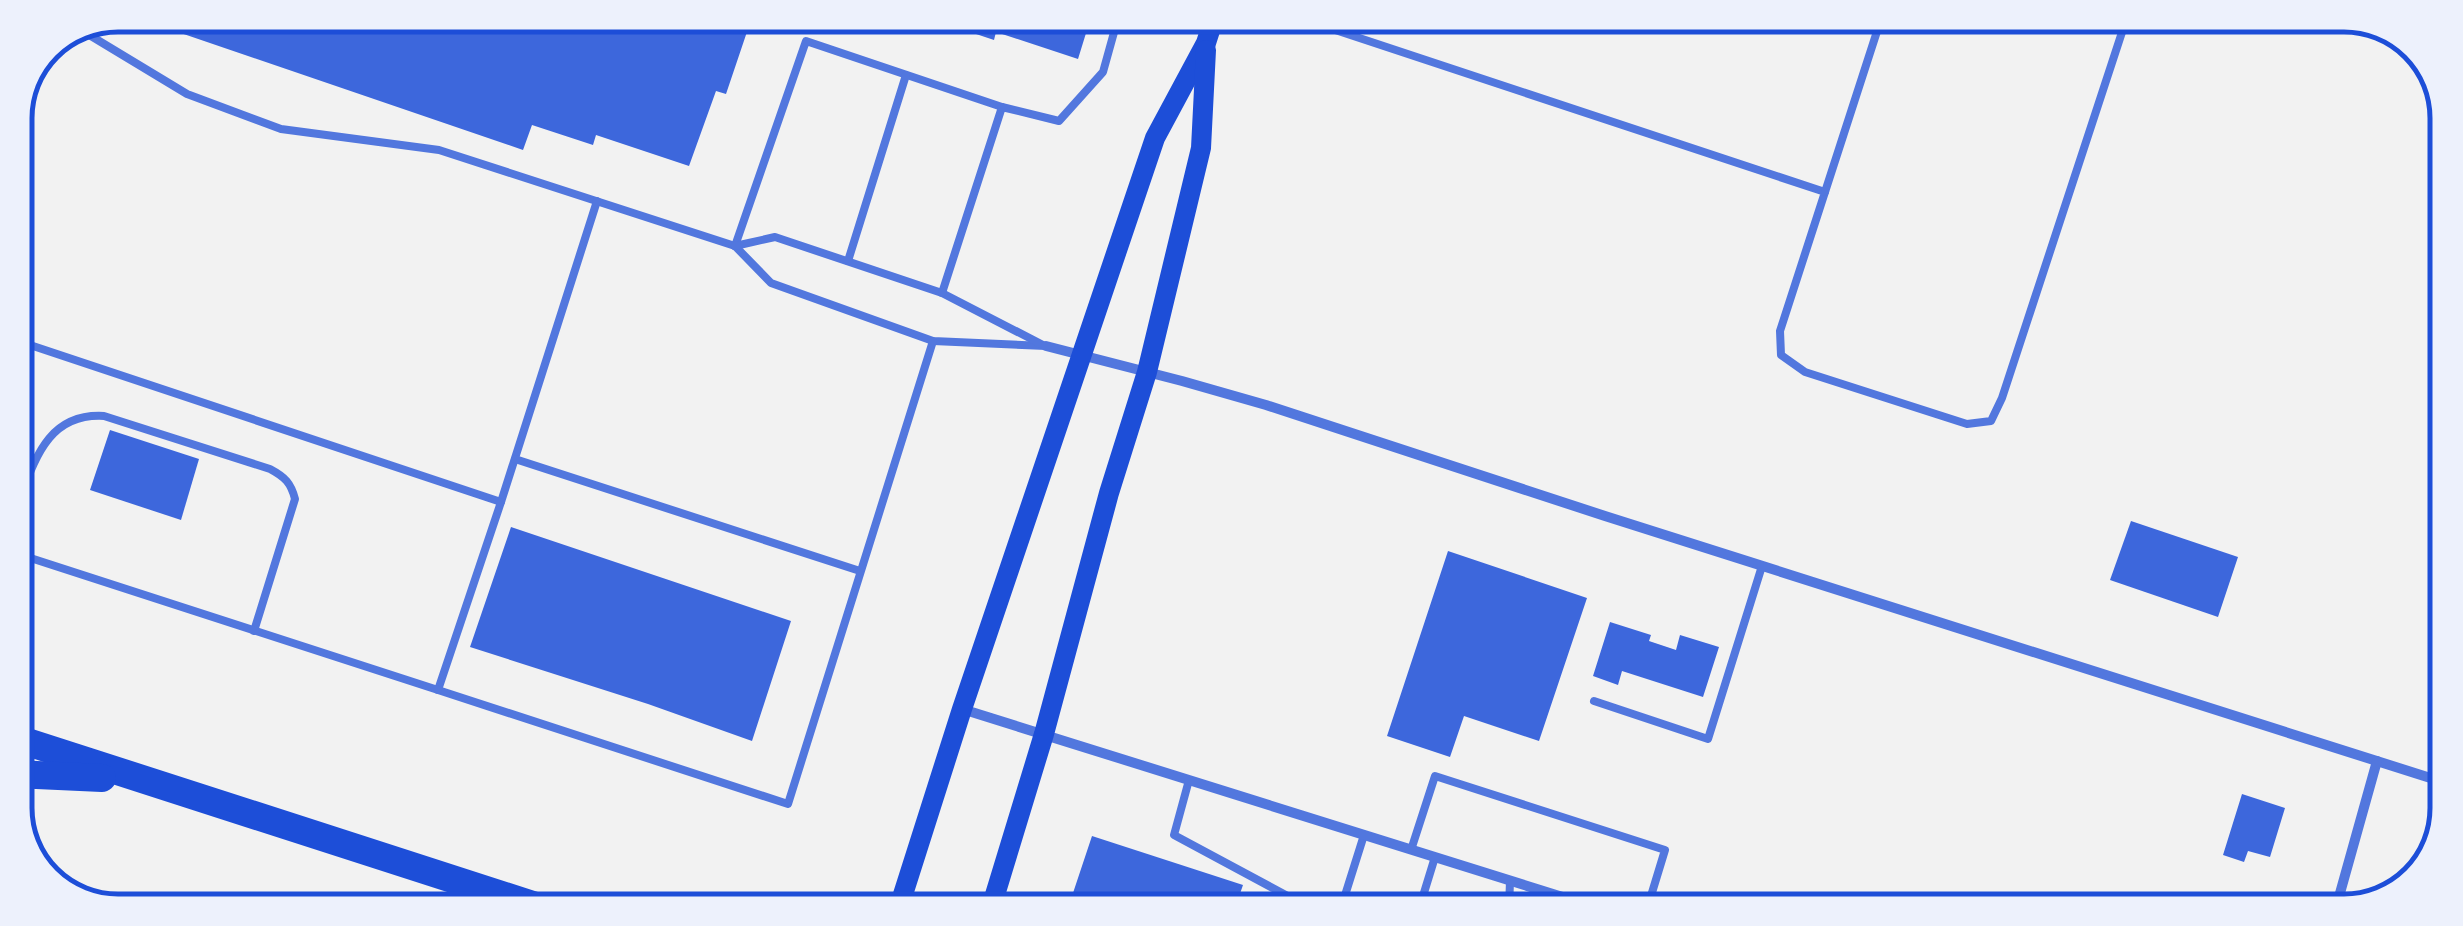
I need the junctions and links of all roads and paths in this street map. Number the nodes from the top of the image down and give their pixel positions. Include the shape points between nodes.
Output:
1 (1114, 32) edge
2 (1210, 32) edge
3 (1341, 32) edge
4 (1877, 32) edge
5 (2122, 32) edge
6 (93, 37) edge
7 (1206, 43) junction
8 (906, 74) junction
9 (1002, 107) junction
10 (1825, 192) junction
11 (597, 201) junction
12 (735, 246) junction
13 (848, 262) junction
14 (942, 293) junction
15 (933, 340) junction
16 (32, 346) edge
17 (1046, 346) junction
18 (1083, 356) junction
19 (1146, 372) junction
20 (515, 459) junction
21 (32, 464) edge
22 (501, 502) junction
23 (33, 559) edge
24 (1762, 566) junction
25 (860, 571) junction
26 (254, 630) junction
27 (438, 690) junction
28 (1594, 701) dead end
29 (962, 709) junction
30 (1044, 734) junction
31 (33, 744) edge
32 (2377, 761) junction
33 (33, 775) edge
34 (2430, 778) edge
35 (139, 779) junction
36 (1189, 780) junction
37 (1364, 835) junction
38 (1411, 850) junction
39 (1435, 857) junction
40 (1510, 881) junction
41 (498, 894) edge
42 (903, 894) edge
43 (995, 894) edge
44 (1281, 894) edge
45 (1345, 894) edge
46 (1424, 894) edge
47 (1509, 894) edge
48 (1552, 894) edge
49 (1652, 894) edge
50 (2340, 894) edge

1 - 9 lane via 1103,72 1059,121
2 - 7 main road
3 - 10 lane
4 - 10 lane
5 - 10 lane via 1991,421 1967,424 1805,372 1781,355 1780,331
6 - 11 lane via 187,94 281,129 440,150
7 - 18 main road via 1155,138
7 - 19 main road via 1201,148
8 - 9 lane
8 - 12 lane via 806,41
8 - 13 lane
9 - 14 lane
11 - 12 lane
11 - 20 lane
12 - 13 lane via 775,237
12 - 15 lane via 770,283
13 - 14 lane
14 - 17 lane
15 - 17 lane
15 - 25 lane
16 - 22 lane
17 - 18 street
18 - 19 street
18 - 29 main road
19 - 24 street
19 - 30 main road
20 - 22 lane
20 - 25 lane
21 - 26 lane via 66,423 92,415 285,477 295,499
22 - 27 lane
23 - 26 lane
24 - 28 lane via 1708,738
24 - 32 street
25 - 27 lane via 788,804
26 - 27 lane
29 - 30 street
29 - 42 main road
30 - 36 street
30 - 43 main road
31 - 35 highway
32 - 34 street
32 - 50 street
33 - 35 highway
35 - 41 highway
36 - 37 street
36 - 44 lane via 1174,835
37 - 38 street
37 - 45 lane
38 - 39 street
38 - 49 lane via 1435,776 1666,850
39 - 40 street
39 - 46 lane
40 - 47 lane
40 - 48 street

